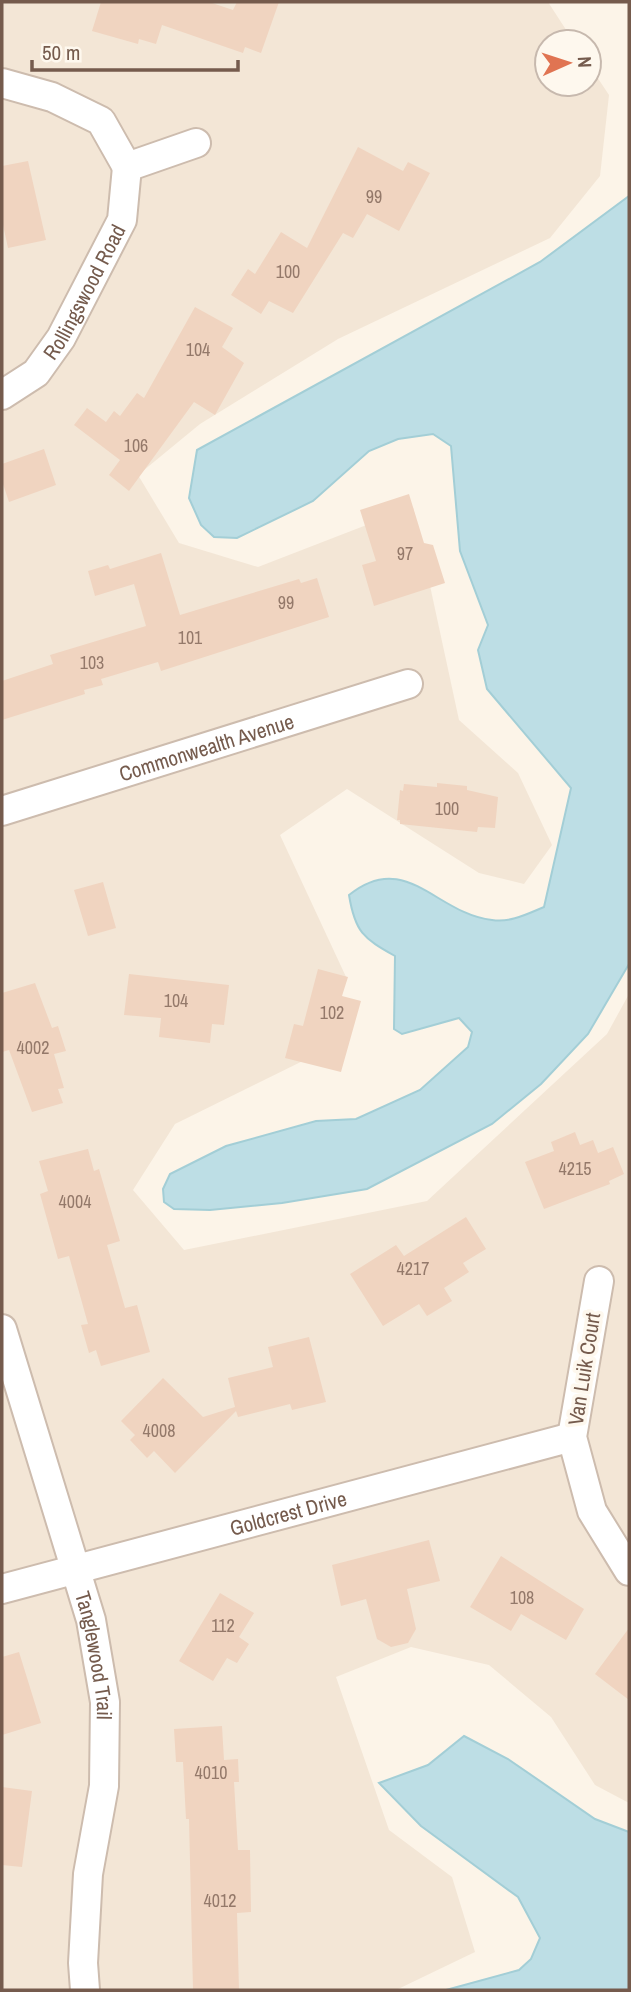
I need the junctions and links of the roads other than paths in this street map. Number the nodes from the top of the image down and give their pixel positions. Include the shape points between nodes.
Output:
1 (2, 83) edge
2 (196, 143) dead end
3 (128, 167) junction
4 (2, 395) edge
5 (408, 684) dead end
6 (2, 811) edge
7 (599, 1280) dead end
8 (2, 1329) edge
9 (572, 1437) junction
10 (74, 1569) junction
11 (629, 1571) edge
12 (2, 1589) edge
13 (85, 1990) edge

1 - 3 street via 52,97 101,121
2 - 3 street
3 - 4 street, Rollingswood Road via 122,220 61,338 36,373
5 - 6 street, Commonwealth Avenue
7 - 9 street, Van Luik Court
8 - 10 street, Tanglewood Trail
9 - 10 street, Goldcrest Drive
9 - 11 street, Van Luik Court via 592,1511
10 - 12 street, Goldcrest Drive
10 - 13 street, Tanglewood Trail via 91,1620 105,1702 104,1786 88,1874

